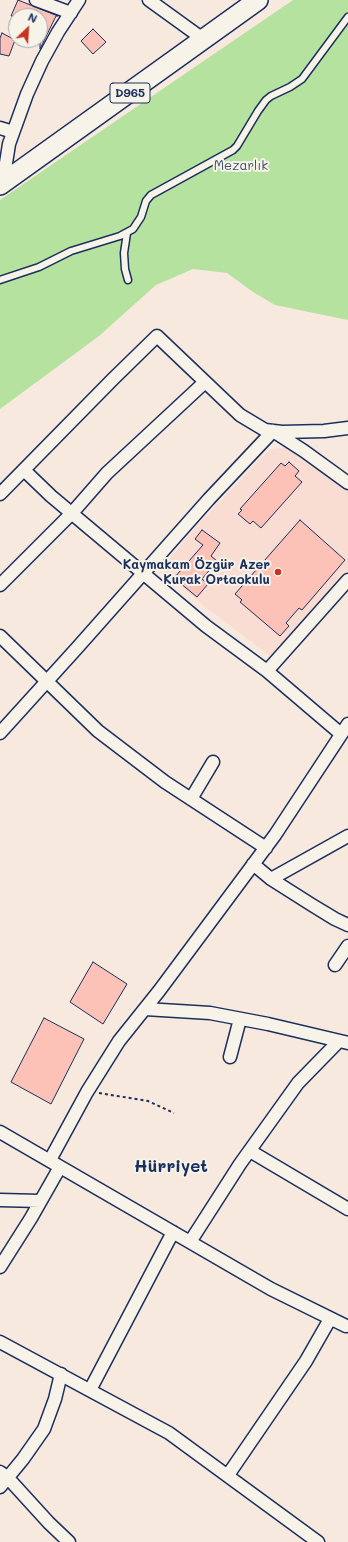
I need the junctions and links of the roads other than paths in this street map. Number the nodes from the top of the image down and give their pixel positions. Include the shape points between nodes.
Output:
1 (36, 0) edge
2 (79, 0) edge
3 (149, 0) edge
4 (258, 0) edge
5 (71, 13) junction
6 (348, 17) edge
7 (203, 39) junction
8 (0, 128) edge
9 (13, 132) junction
10 (2, 184) edge
11 (127, 233) junction
12 (0, 280) edge
13 (128, 280) dead end
14 (205, 382) junction
15 (348, 428) edge
16 (273, 431) junction
17 (24, 471) junction
18 (348, 484) edge
19 (0, 494) edge
20 (72, 513) junction
21 (143, 573) junction
22 (348, 580) edge
23 (0, 585) edge
24 (0, 636) edge
25 (267, 671) junction
26 (46, 682) junction
27 (348, 724) edge
28 (0, 733) edge
29 (341, 734) junction
30 (213, 762) dead end
31 (191, 798) junction
32 (348, 836) edge
33 (266, 848) junction
34 (253, 864) junction
35 (271, 879) junction
36 (348, 925) edge
37 (348, 946) edge
38 (335, 965) dead end
39 (144, 1009) junction
40 (240, 1019) junction
41 (343, 1042) edge
42 (230, 1057) dead end
43 (0, 1132) edge
44 (250, 1151) junction
45 (55, 1164) junction
46 (0, 1200) edge
47 (40, 1200) junction
48 (348, 1209) edge
49 (173, 1232) junction
50 (190, 1242) junction
51 (0, 1267) edge
52 (330, 1319) junction
53 (346, 1326) dead end
54 (0, 1342) edge
55 (61, 1374) junction
56 (90, 1390) junction
57 (4, 1475) edge
58 (228, 1475) junction
59 (0, 1487) edge
60 (69, 1542) edge
61 (318, 1542) edge

1 - 5 street
2 - 5 street
3 - 7 street
4 - 7 main road, D965
5 - 9 street via 42,60
6 - 11 lane via 302,79 266,100 233,150 151,195 146,201 142,218
7 - 10 main road, D965
8 - 9 street
9 - 10 street
11 - 12 lane via 71,251 39,267
11 - 13 lane via 124,253
14 - 16 street via 240,415 265,430
14 - 17 street via 157,336
14 - 20 street via 108,473
15 - 16 street via 324,432
16 - 18 street
16 - 21 street
17 - 19 street
17 - 20 street
20 - 21 street
20 - 23 street
21 - 25 street via 206,626
21 - 26 street
22 - 25 street
24 - 26 street
25 - 29 street
26 - 28 street
26 - 31 street via 98,730 165,782
27 - 29 street
29 - 33 street
30 - 31 street
31 - 33 street
32 - 35 street
33 - 34 street
34 - 35 street
34 - 39 street
35 - 36 street
37 - 38 street
39 - 40 street via 210,1013
39 - 45 street via 119,1040 86,1092
40 - 41 street
40 - 42 street
41 - 44 street via 298,1083
43 - 45 street
44 - 48 street
44 - 50 street
45 - 47 street
45 - 49 street
46 - 47 street
47 - 51 street
49 - 50 street
49 - 56 street
50 - 52 street via 271,1289
52 - 53 street
52 - 58 street via 306,1361
54 - 55 street
55 - 56 street
55 - 57 street via 44,1429 23,1459
56 - 58 street via 169,1432
57 - 59 street
57 - 60 street
58 - 61 street

